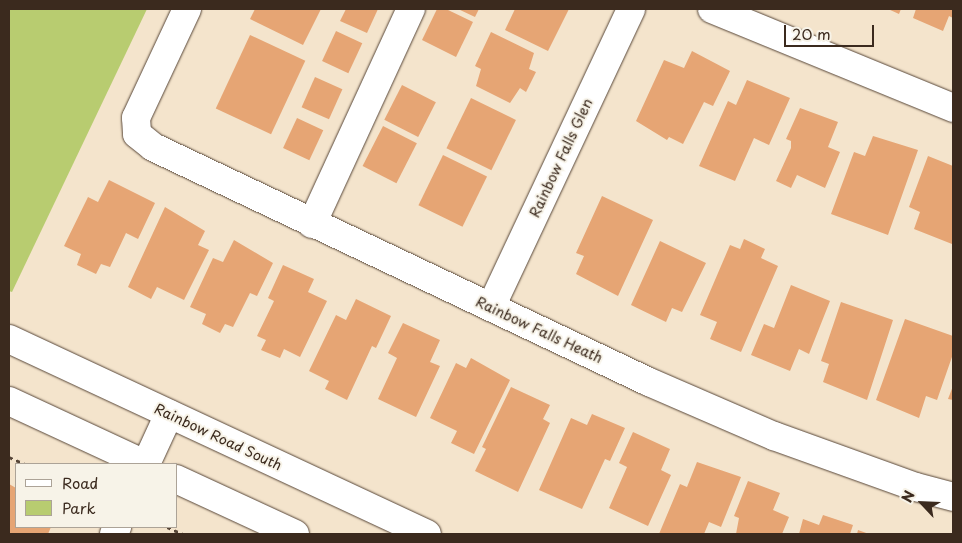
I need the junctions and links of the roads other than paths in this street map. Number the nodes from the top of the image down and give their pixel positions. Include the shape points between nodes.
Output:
1 (187, 9) edge
2 (411, 9) edge
3 (631, 9) edge
4 (712, 9) edge
5 (953, 108) edge
6 (312, 224) junction
7 (491, 307) junction
8 (9, 339) edge
9 (9, 400) edge
10 (170, 414) junction
11 (143, 463) edge
12 (146, 463) edge
13 (178, 480) edge
14 (953, 497) edge
15 (295, 534) edge
16 (427, 534) edge

1 - 6 street, Rainbow Falls Heath via 136,118 137,134 153,147
2 - 6 street
3 - 7 street, Rainbow Falls Glen
4 - 5 street
6 - 7 street, Rainbow Falls Heath
7 - 14 street, Rainbow Falls Heath via 774,436 916,488
8 - 10 street, Rainbow Road South
9 - 11 street
10 - 12 street
10 - 16 street, Rainbow Road South
13 - 15 street

